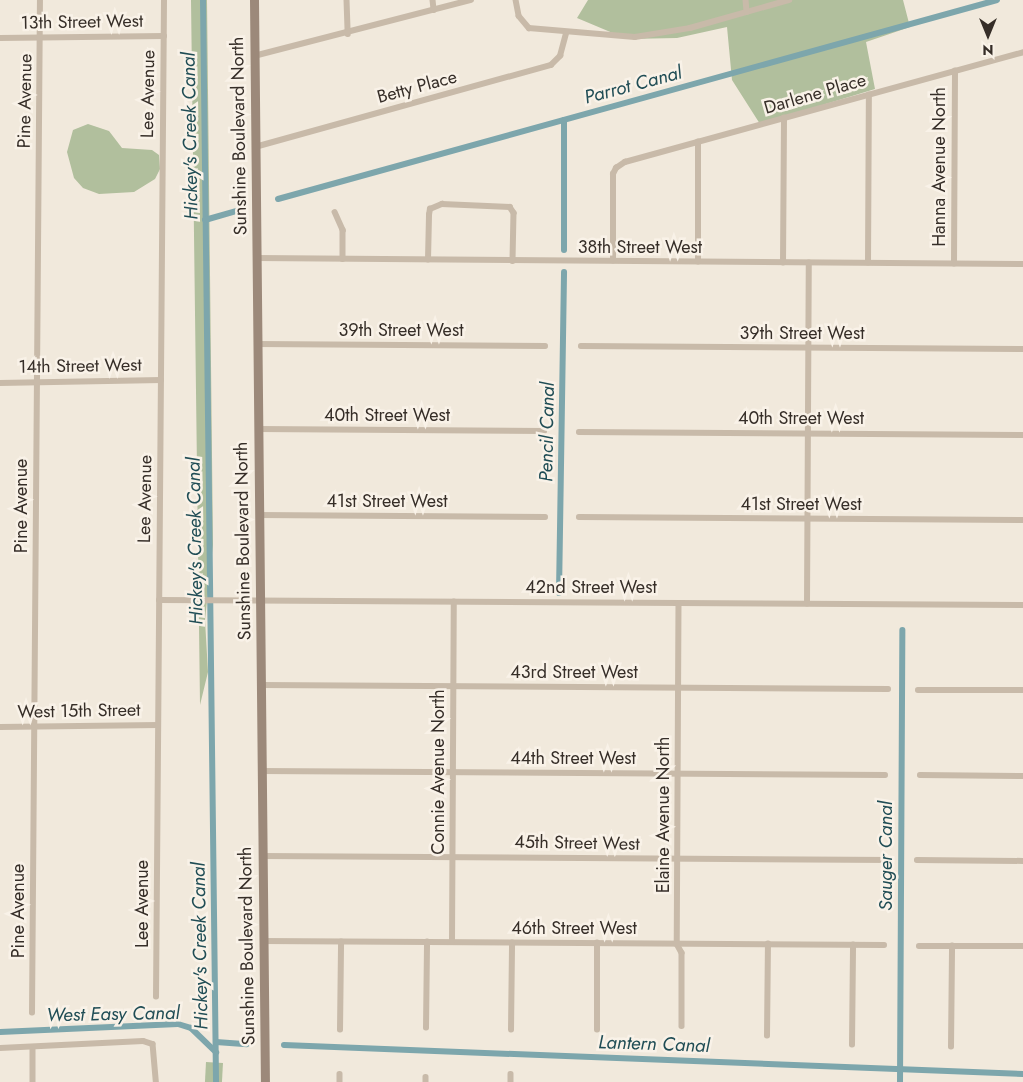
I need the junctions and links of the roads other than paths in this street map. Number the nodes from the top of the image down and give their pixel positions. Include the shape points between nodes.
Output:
1 (40, 0) edge
2 (164, 0) edge
3 (254, 0) edge
4 (347, 0) edge
5 (433, 0) edge
6 (471, 0) edge
7 (516, 0) edge
8 (746, 0) edge
9 (789, 0) edge
10 (434, 10) junction
11 (746, 12) junction
12 (566, 33) junction
13 (348, 34) junction
14 (164, 36) junction
15 (40, 37) junction
16 (0, 38) edge
17 (1023, 52) edge
18 (254, 56) junction
19 (955, 70) junction
20 (869, 95) junction
21 (784, 118) junction
22 (698, 142) junction
23 (256, 147) junction
24 (335, 212) dead end
25 (257, 258) junction
26 (343, 259) junction
27 (428, 260) junction
28 (514, 261) junction
29 (613, 261) junction
30 (698, 262) junction
31 (783, 263) junction
32 (809, 263) junction
33 (868, 263) junction
34 (954, 264) junction
35 (1023, 264) edge
36 (258, 344) junction
37 (545, 346) dead end
38 (581, 346) dead end
39 (808, 348) junction
40 (1023, 349) edge
41 (161, 380) junction
42 (37, 382) junction
43 (0, 383) edge
44 (258, 429) junction
45 (544, 431) dead end
46 (579, 432) dead end
47 (808, 433) junction
48 (1023, 435) edge
49 (259, 515) junction
50 (544, 517) dead end
51 (578, 517) dead end
52 (807, 519) junction
53 (1023, 520) edge
54 (159, 600) junction
55 (260, 600) junction
56 (454, 602) junction
57 (679, 603) junction
58 (807, 604) junction
59 (1023, 605) edge
60 (261, 685) junction
61 (454, 687) junction
62 (679, 688) junction
63 (888, 689) dead end
64 (918, 690) dead end
65 (1023, 690) edge
66 (158, 725) junction
67 (0, 727) edge
68 (34, 727) junction
69 (261, 771) junction
70 (454, 772) junction
71 (678, 773) junction
72 (885, 775) dead end
73 (920, 775) dead end
74 (1023, 776) edge
75 (262, 856) junction
76 (453, 857) junction
77 (678, 859) junction
78 (891, 860) dead end
79 (917, 860) dead end
80 (1023, 861) edge
81 (263, 941) junction
82 (341, 942) junction
83 (427, 942) junction
84 (452, 942) junction
85 (512, 943) junction
86 (597, 943) junction
87 (677, 944) junction
88 (768, 944) junction
89 (853, 945) junction
90 (884, 945) dead end
91 (919, 946) dead end
92 (952, 946) junction
93 (1023, 946) edge
94 (156, 998) dead end
95 (32, 1013) dead end
96 (682, 1026) dead end
97 (426, 1028) dead end
98 (340, 1030) dead end
99 (511, 1030) dead end
100 (596, 1030) dead end
101 (767, 1036) dead end
102 (852, 1045) dead end
103 (32, 1047) junction
104 (951, 1047) dead end
105 (0, 1048) edge
106 (340, 1074) dead end
107 (511, 1074) dead end
108 (33, 1082) edge
109 (156, 1082) edge
110 (265, 1082) edge
111 (340, 1082) edge
112 (511, 1082) edge

1 - 15 street, Pine Avenue
2 - 14 street, Lee Avenue
3 - 18 street, Sunshine Boulevard North
4 - 13 street
5 - 10 street
6 - 10 street
7 - 12 street via 518,16 529,28
8 - 11 street
9 - 11 street
10 - 13 street
11 - 12 street via 655,36
12 - 23 street, Betty Place via 560,56 551,65
13 - 18 street
14 - 15 street, 13th Street West
14 - 41 street, Lee Avenue
15 - 16 street, 13th Street West
15 - 42 street, Pine Avenue
17 - 19 street, Darlene Place
18 - 23 street, Sunshine Boulevard North
19 - 20 street, Darlene Place
19 - 34 street, Hanna Avenue North
20 - 21 street, Darlene Place
20 - 33 street
21 - 22 street, Darlene Place
21 - 31 street
22 - 29 street, Darlene Place via 625,162 616,168
22 - 30 street
23 - 25 street, Sunshine Boulevard North
24 - 26 street via 344,230
25 - 26 street, 38th Street West
25 - 36 street, Sunshine Boulevard North
26 - 27 street, 38th Street West
27 - 28 street, 38th Street West
27 - 28 street via 430,209 442,204 510,207 514,213
28 - 29 street, 38th Street West
29 - 30 street, 38th Street West
30 - 31 street, 38th Street West
31 - 32 street, 38th Street West
32 - 33 street, 38th Street West
32 - 39 street
33 - 34 street, 38th Street West
34 - 35 street, 38th Street West
36 - 37 street, 39th Street West
36 - 44 street, Sunshine Boulevard North
38 - 39 street, 39th Street West
39 - 40 street, 39th Street West
39 - 47 street
41 - 42 street, 14th Street West
41 - 54 street, Lee Avenue
42 - 43 street, 14th Street West
42 - 68 street, Pine Avenue
44 - 45 street, 40th Street West
44 - 49 street, Sunshine Boulevard North
46 - 47 street, 40th Street West
47 - 48 street, 40th Street West
47 - 52 street
49 - 50 street, 41st Street West
49 - 55 street, Sunshine Boulevard North
51 - 52 street, 41st Street West
52 - 53 street, 41st Street West
52 - 58 street
54 - 55 street, 42nd Street West
54 - 66 street, Lee Avenue
55 - 56 street, 42nd Street West
55 - 60 street, Sunshine Boulevard North
56 - 57 street, 42nd Street West
56 - 61 street, Connie Avenue North
57 - 58 street, 42nd Street West
57 - 62 street, Elaine Avenue North
58 - 59 street, 42nd Street West
60 - 61 street, 43rd Street West
60 - 69 street, Sunshine Boulevard North
61 - 62 street, 43rd Street West
61 - 70 street, Connie Avenue North
62 - 63 street, 43rd Street West
62 - 71 street, Elaine Avenue North
64 - 65 street
66 - 68 street, West 15th Street
66 - 94 street, Lee Avenue
67 - 68 street, West 15th Street
68 - 95 street, Pine Avenue
69 - 70 street, 44th Street West
69 - 75 street, Sunshine Boulevard North
70 - 71 street, 44th Street West
70 - 76 street, Connie Avenue North
71 - 72 street, 44th Street West
71 - 77 street, Elaine Avenue North
73 - 74 street
75 - 76 street, 45th Street West
75 - 81 street, Sunshine Boulevard North
76 - 77 street, 45th Street West
76 - 84 street, Connie Avenue North
77 - 78 street, 45th Street West
77 - 87 street, Elaine Avenue North
79 - 80 street
81 - 82 street, 46th Street West
81 - 110 street, Sunshine Boulevard North
82 - 83 street, 46th Street West
82 - 98 street
83 - 84 street, 46th Street West
83 - 97 street
84 - 85 street, 46th Street West
85 - 86 street, 46th Street West
85 - 99 street
86 - 87 street, 46th Street West
86 - 100 street
87 - 88 street, 46th Street West
87 - 96 street, Elaine Avenue North via 682,953
88 - 89 street, 46th Street West
88 - 101 street
89 - 90 street, 46th Street West
89 - 102 street
91 - 92 street
92 - 93 street
92 - 104 street
103 - 105 street
103 - 108 street
103 - 109 street via 143,1041 153,1044
106 - 111 street
107 - 112 street

